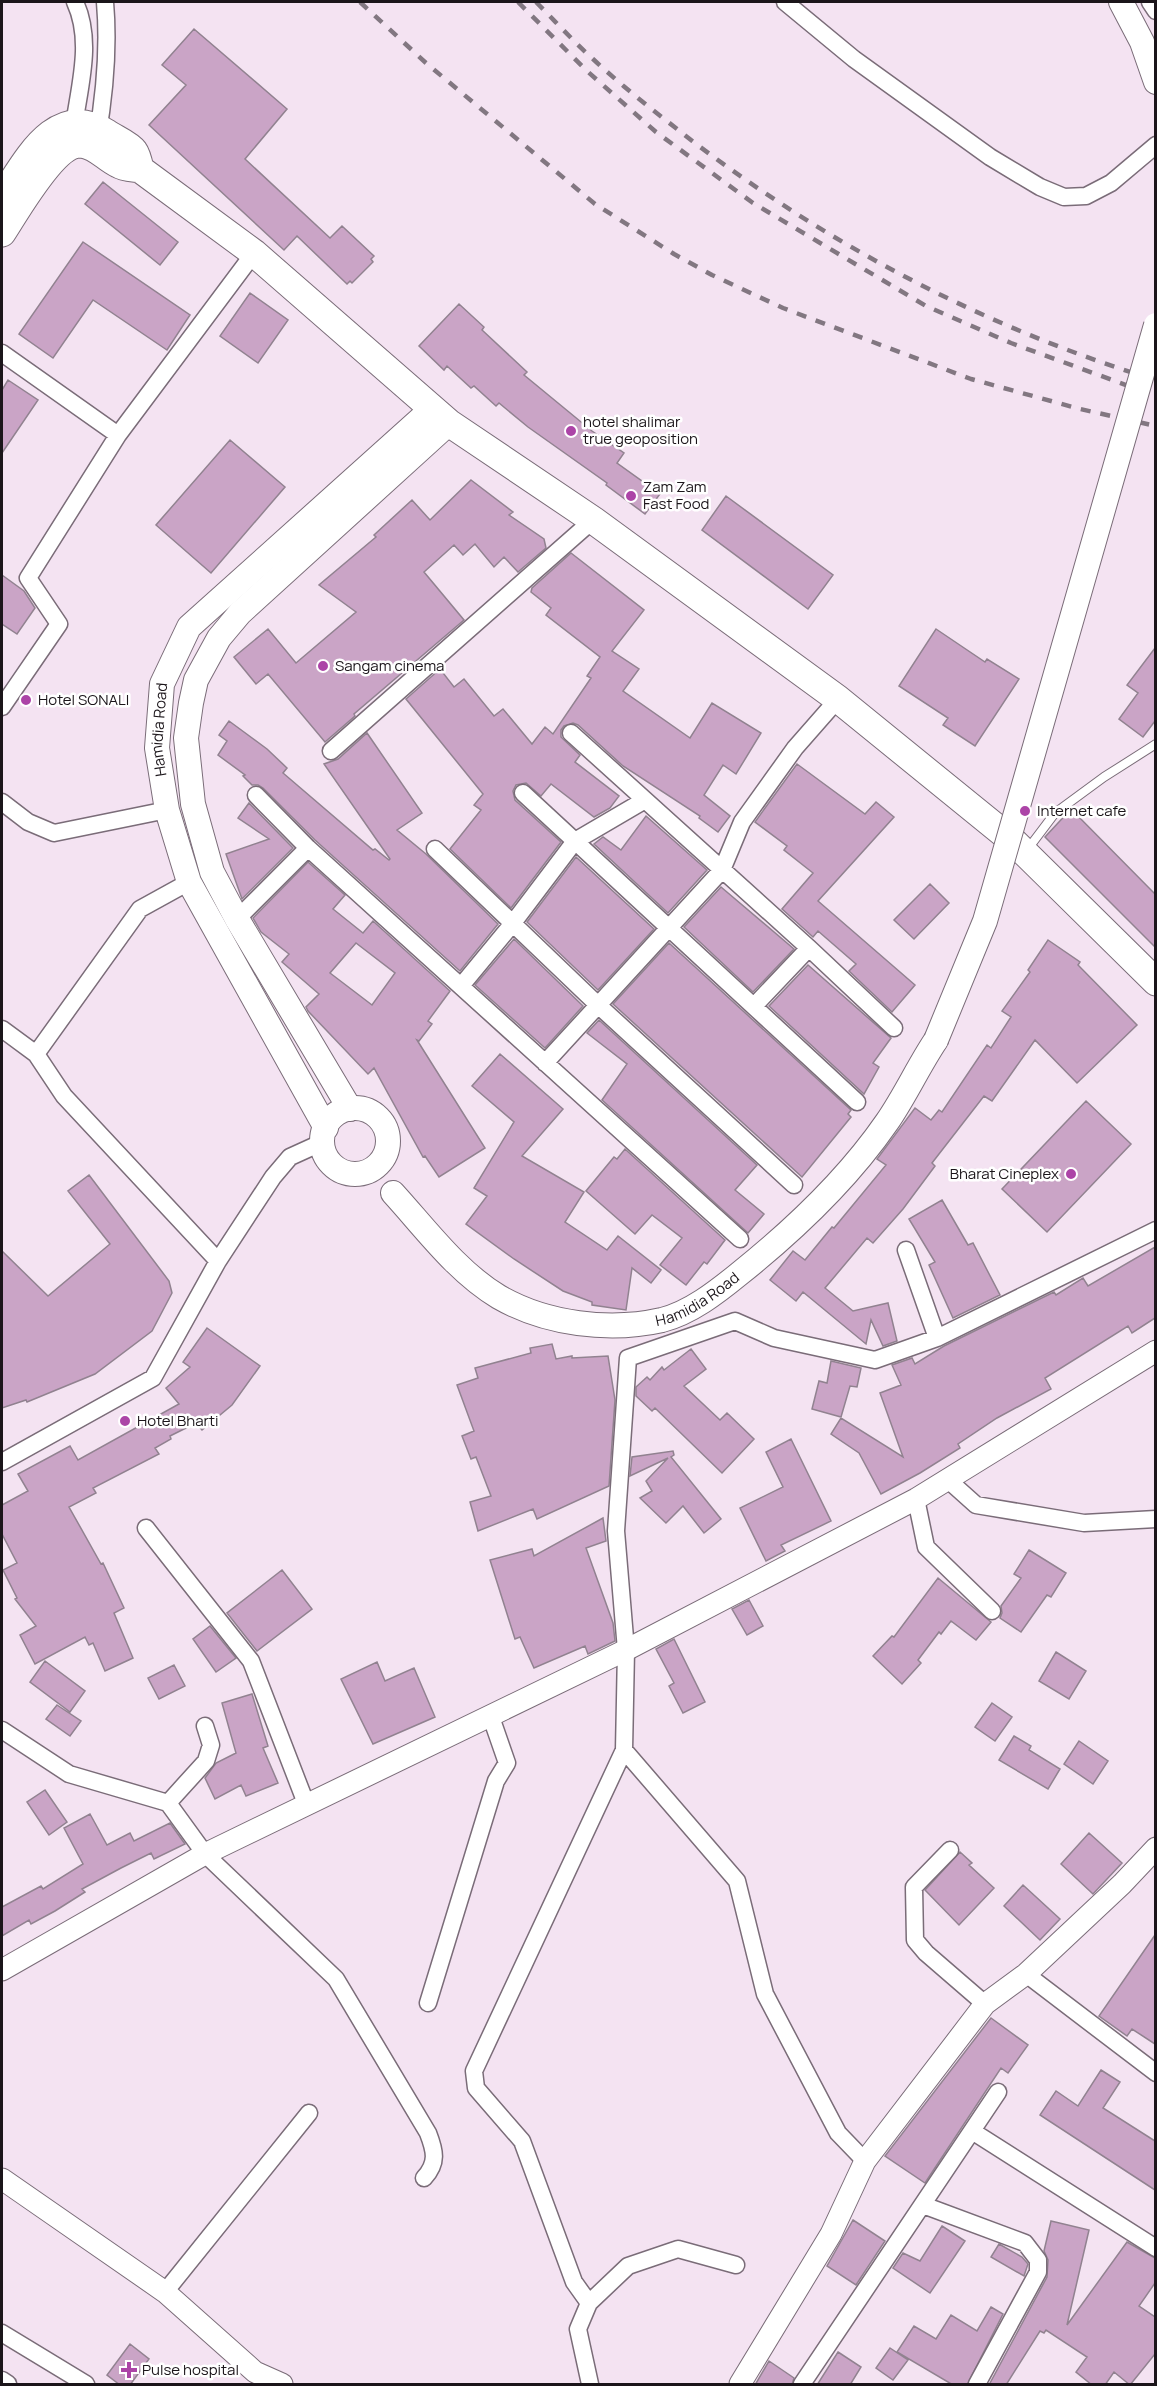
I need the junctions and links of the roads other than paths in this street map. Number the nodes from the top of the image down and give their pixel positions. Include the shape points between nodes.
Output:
1 (75, 2) edge
2 (105, 2) edge
3 (785, 2) edge
4 (1121, 2) edge
5 (1150, 2) edge
6 (1155, 11) edge
7 (1155, 82) edge
8 (85, 137) junction
9 (1155, 145) edge
10 (2, 197) edge
11 (2, 232) edge
12 (254, 252) junction
13 (1155, 325) edge
14 (2, 353) edge
15 (441, 416) junction
16 (118, 435) junction
17 (592, 520) junction
18 (184, 637) junction
19 (212, 651) junction
20 (838, 699) junction
21 (2, 707) edge
22 (571, 734) dead end
23 (1155, 744) edge
24 (331, 751) dead end
25 (523, 793) dead end
26 (256, 795) dead end
27 (645, 800) junction
28 (2, 802) edge
29 (167, 810) junction
30 (575, 841) junction
31 (309, 848) junction
32 (435, 849) dead end
33 (1025, 853) junction
34 (722, 870) junction
35 (189, 882) junction
36 (237, 919) junction
37 (513, 923) junction
38 (669, 928) junction
39 (809, 948) junction
40 (1155, 982) edge
41 (461, 986) junction
42 (598, 1005) junction
43 (754, 1006) junction
44 (894, 1028) dead end
45 (2, 1029) edge
46 (36, 1054) junction
47 (545, 1063) junction
48 (857, 1102) dead end
49 (350, 1109) junction
50 (324, 1135) junction
51 (386, 1154) junction
52 (357, 1174) junction
53 (794, 1185) dead end
54 (393, 1193) junction
55 (1155, 1230) edge
56 (740, 1239) dead end
57 (906, 1250) dead end
58 (218, 1261) junction
59 (937, 1338) junction
60 (1155, 1351) edge
61 (2, 1462) edge
62 (947, 1479) junction
63 (916, 1499) junction
64 (1155, 1519) edge
65 (146, 1528) dead end
66 (993, 1611) dead end
67 (626, 1650) junction
68 (491, 1717) junction
69 (205, 1726) dead end
70 (2, 1730) edge
71 (624, 1750) junction
72 (168, 1803) junction
73 (306, 1806) junction
74 (1155, 1848) edge
75 (950, 1850) dead end
76 (205, 1854) junction
77 (2, 1970) edge
78 (1026, 1974) junction
79 (429, 2003) dead end
80 (985, 2004) junction
81 (1155, 2073) edge
82 (998, 2092) dead end
83 (309, 2113) dead end
84 (972, 2131) junction
85 (865, 2161) junction
86 (424, 2178) dead end
87 (2, 2179) edge
88 (923, 2205) junction
89 (1155, 2248) edge
90 (736, 2265) dead end
91 (165, 2292) junction
92 (589, 2303) junction
93 (2, 2333) edge
94 (2, 2380) edge
95 (8, 2385) edge
96 (86, 2385) edge
97 (282, 2385) edge
98 (591, 2385) edge
99 (740, 2385) edge
100 (802, 2385) edge
101 (977, 2385) edge

1 - 8 street via 84,33
2 - 8 street via 106,84
3 - 9 street via 854,58 1040,188 1064,197 1086,196 1111,183
4 - 7 main road via 1142,42
5 - 6 street
8 - 10 main road via 63,125 50,132
8 - 11 main road via 51,162
8 - 12 main road via 118,165 141,169
12 - 15 main road
12 - 16 street
13 - 54 main road, Hamidia Road, bridge via 985,921 936,1040 887,1122 854,1164 781,1240 715,1293 663,1320 626,1325 584,1325 542,1315 500,1297 466,1272
14 - 16 street
15 - 17 main road
15 - 18 main road, Hamidia Road via 189,627
15 - 19 main road, Hamidia Road via 240,612
16 - 21 street via 28,578 59,624
17 - 20 main road
17 - 24 street
18 - 19 main road
18 - 29 main road, Hamidia Road via 162,684 157,748
19 - 36 main road, Hamidia Road via 196,680 186,738 193,804 208,860
20 - 33 main road
20 - 34 street via 795,748 742,822
22 - 27 street
23 - 33 lane via 1055,813
25 - 30 street
26 - 31 street
27 - 30 street
27 - 34 street
28 - 29 street via 28,822 54,833
29 - 35 main road, Hamidia Road
30 - 37 street
30 - 38 street
31 - 36 street
31 - 41 street
32 - 37 street
33 - 40 main road
34 - 38 street
34 - 39 street
35 - 46 street via 140,909
35 - 50 main road, Hamidia Road
36 - 49 main road, Hamidia Road
37 - 41 street
37 - 42 street
38 - 42 street
38 - 43 street
39 - 43 street
39 - 44 street
41 - 47 street
42 - 47 street
42 - 53 street
43 - 48 street
45 - 46 street
46 - 58 street via 64,1096
47 - 56 street
49 - 50 main road via 332,1119
49 - 51 main road via 368,1111 383,1124 387,1133
50 - 52 main road via 325,1153 336,1168
50 - 58 street via 290,1156
51 - 52 main road via 373,1169
51 - 54 main road
52 - 54 main road
55 - 59 street
57 - 59 street
58 - 61 street via 153,1378
59 - 67 street via 875,1360 774,1338 735,1321 628,1358 616,1531
60 - 62 street
62 - 63 street
62 - 64 street via 976,1505 1084,1523
63 - 66 street via 926,1547
63 - 67 street
65 - 73 street via 251,1661
67 - 68 street
67 - 71 street
68 - 73 street
68 - 79 street via 507,1763 496,1781
69 - 72 street via 211,1745 206,1761
70 - 72 street via 69,1774
71 - 85 street via 736,1881 765,1994 838,2133
71 - 92 street via 474,2071 476,2088 522,2141 574,2282
72 - 76 street
73 - 76 street
74 - 78 street
75 - 80 street via 914,1887 915,1940
76 - 77 street
76 - 86 street via 336,1979 428,2133 436,2154 432,2170
78 - 80 street
78 - 81 street
80 - 85 street
82 - 84 street
83 - 91 street
84 - 88 street
84 - 89 street
85 - 99 street via 831,2234
87 - 91 street
88 - 100 street
88 - 101 street via 1024,2243 1038,2260 1038,2272
90 - 92 street via 678,2249 628,2266
91 - 97 street via 255,2372
92 - 98 street via 578,2329
93 - 96 street
94 - 95 street

